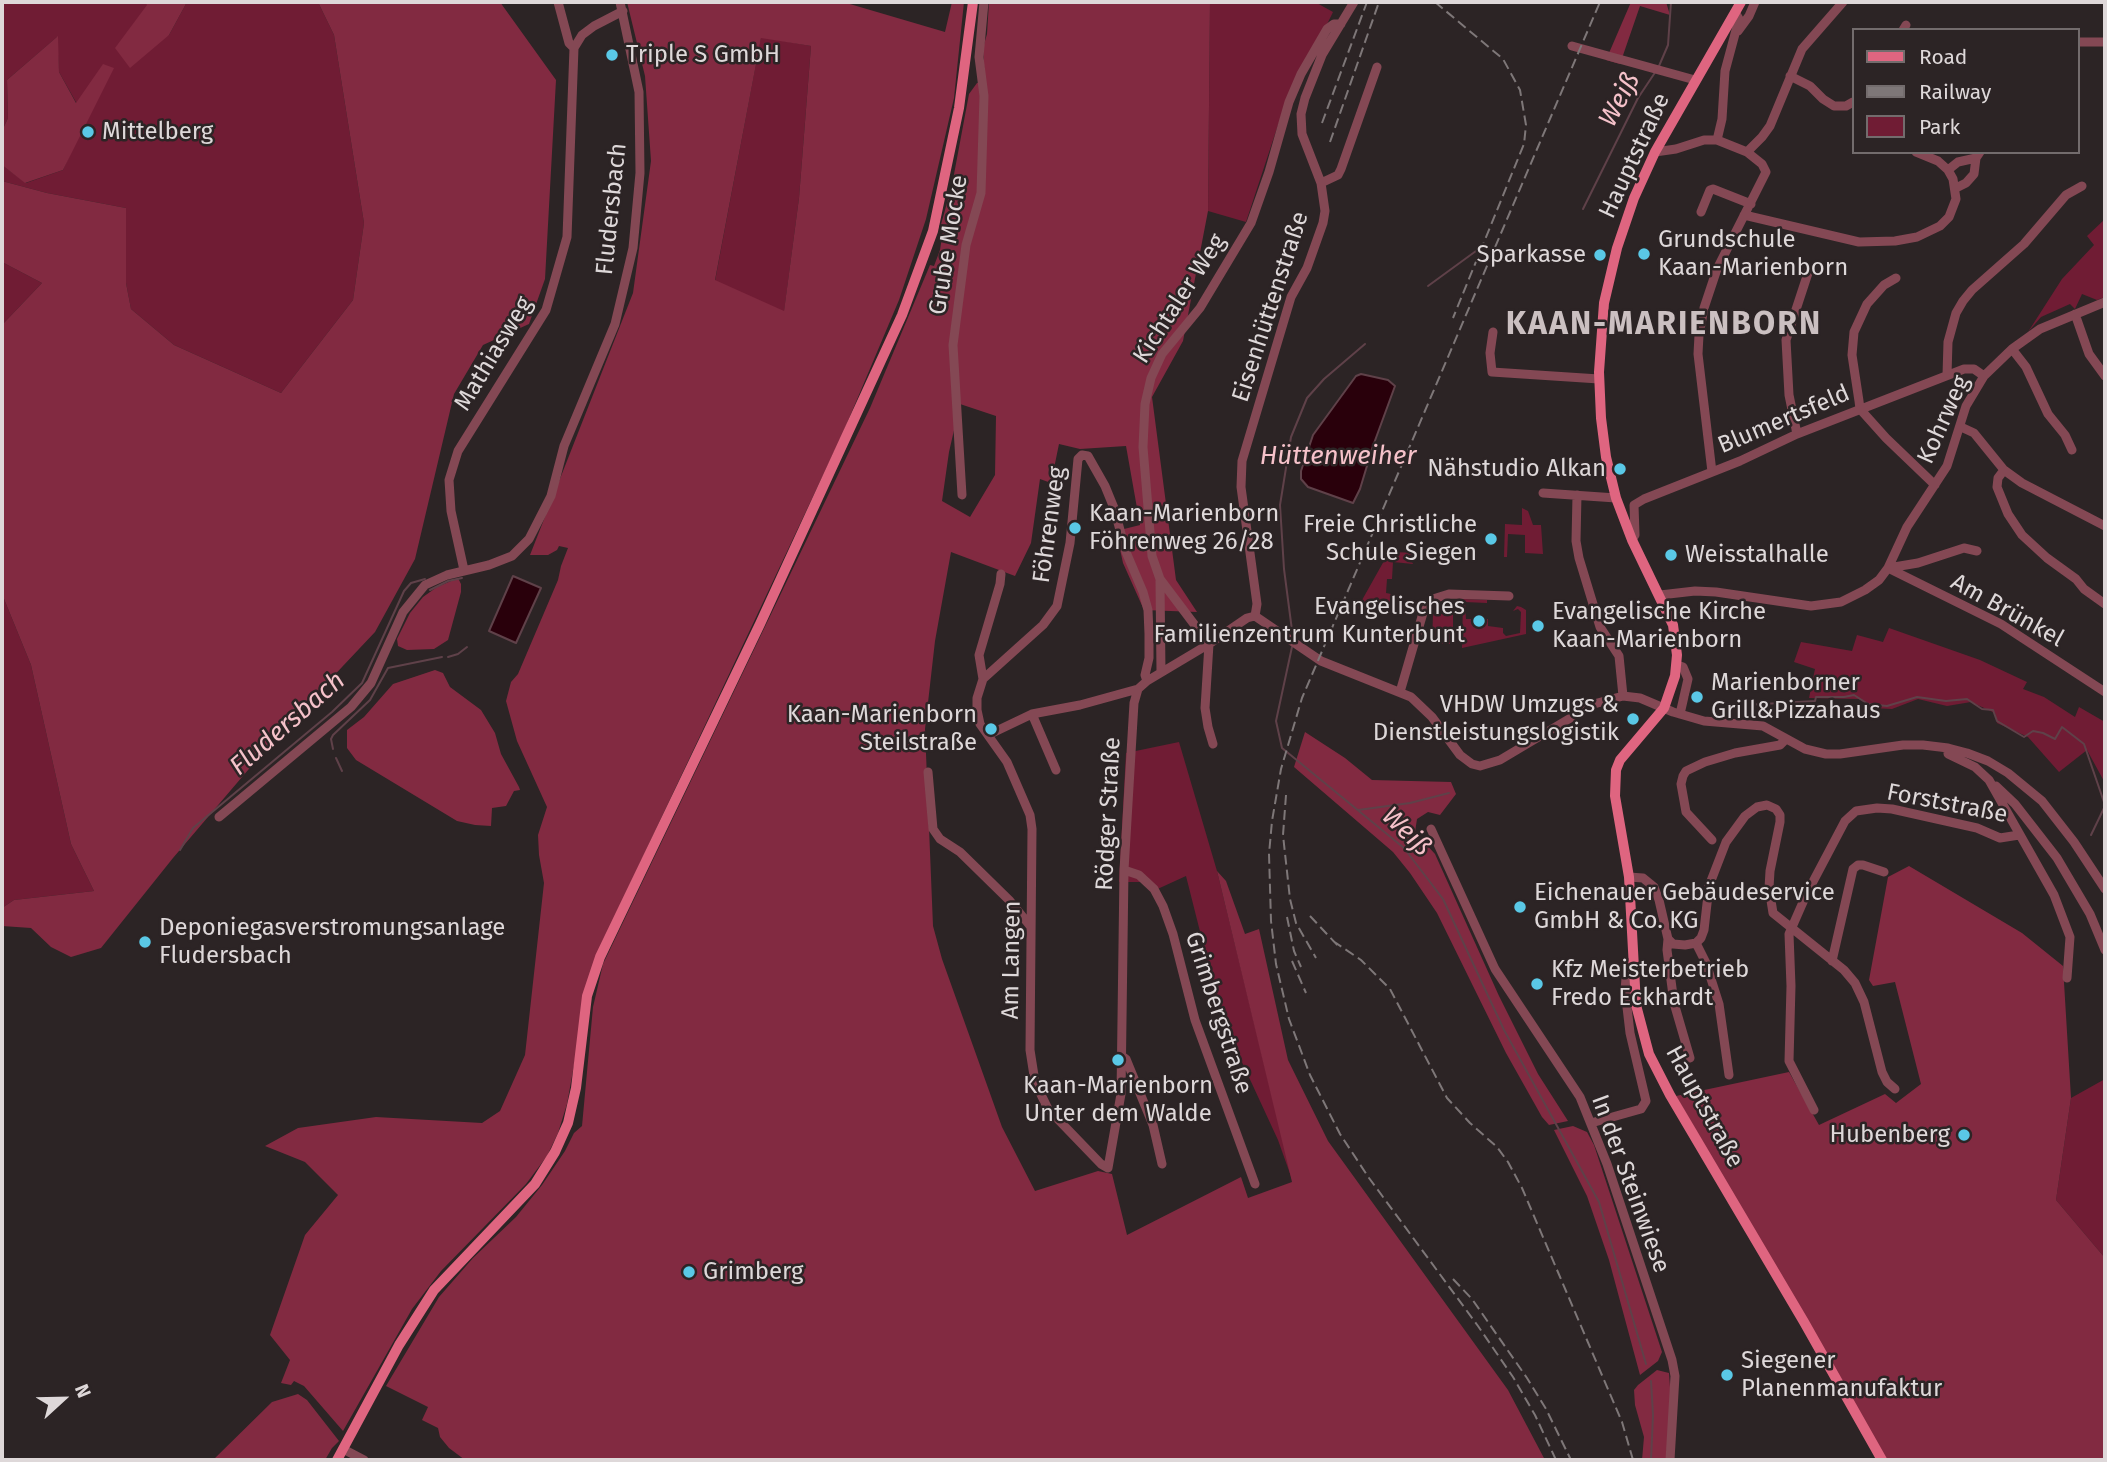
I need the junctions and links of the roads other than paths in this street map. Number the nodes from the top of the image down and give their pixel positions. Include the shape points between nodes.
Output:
1 (558, 2) edge
2 (973, 2) edge
3 (984, 2) edge
4 (1354, 2) edge
5 (1755, 2) edge
6 (1843, 2) edge
7 (622, 6) edge
8 (1738, 7) edge
9 (1341, 24) junction
10 (1735, 35) junction
11 (2079, 42) edge
12 (2105, 42) edge
13 (1572, 46) dead end
14 (574, 48) junction
15 (1377, 67) dead end
16 (1790, 76) junction
17 (1695, 80) junction
18 (1852, 103) edge
19 (1717, 140) junction
20 (1656, 152) junction
21 (1746, 152) junction
22 (1923, 154) edge
23 (1978, 155) edge
24 (1948, 170) junction
25 (1321, 183) junction
26 (2082, 186) dead end
27 (1956, 188) junction
28 (1751, 204) junction
29 (1701, 212) dead end
30 (1744, 215) junction
31 (1809, 270) dead end
32 (1896, 278) dead end
33 (2105, 302) edge
34 (2075, 314) junction
35 (1493, 332) dead end
36 (2012, 349) junction
37 (1947, 375) junction
38 (1984, 376) junction
39 (2105, 376) edge
40 (1599, 379) junction
41 (1860, 408) junction
42 (1961, 427) junction
43 (1797, 434) junction
44 (2072, 450) dead end
45 (2004, 470) junction
46 (1712, 472) junction
47 (1936, 485) junction
48 (1543, 493) dead end
49 (962, 495) dead end
50 (1577, 495) junction
51 (1616, 498) junction
52 (2105, 526) edge
53 (1632, 540) junction
54 (1977, 551) dead end
55 (1888, 568) junction
56 (464, 570) junction
57 (1000, 574) dead end
58 (1160, 579) junction
59 (1660, 595) junction
60 (1509, 596) dead end
61 (2105, 604) edge
62 (1255, 616) junction
63 (1209, 645) junction
64 (1677, 665) junction
65 (1161, 672) junction
66 (983, 680) junction
67 (1147, 681) junction
68 (1138, 689) junction
69 (1400, 692) junction
70 (2105, 692) edge
71 (1623, 696) junction
72 (1664, 708) junction
73 (1032, 714) junction
74 (1680, 714) junction
75 (988, 735) junction
76 (1786, 739) junction
77 (1213, 744) dead end
78 (1948, 748) junction
79 (1056, 770) dead end
80 (928, 772) dead end
81 (1989, 780) junction
82 (219, 817) dead end
83 (1431, 830) dead end
84 (2019, 835) junction
85 (1712, 840) dead end
86 (1124, 870) junction
87 (1884, 872) dead end
88 (1629, 877) junction
89 (2105, 889) edge
90 (1031, 927) junction
91 (1791, 928) junction
92 (1668, 939) junction
93 (1696, 943) junction
94 (2105, 950) edge
95 (1633, 961) junction
96 (1832, 961) junction
97 (2067, 978) dead end
98 (1122, 1056) junction
99 (1690, 1058) dead end
100 (1729, 1075) dead end
101 (1895, 1089) dead end
102 (1814, 1110) dead end
103 (1591, 1123) junction
104 (1163, 1164) dead end
105 (1108, 1168) joint
106 (1255, 1184) dead end
107 (343, 1449) junction
108 (337, 1460) edge
109 (364, 1460) edge
110 (1670, 1460) edge
111 (1882, 1460) edge

1 - 14 street
2 - 107 main road via 960,108 933,231 902,315 600,957 587,996 568,1123 535,1184 434,1290
3 - 49 street, Grube Mocke via 979,57 984,96 981,193 966,245 953,345
4 - 9 street, Kichtaler Weg
5 - 10 street
6 - 16 street via 1802,49
7 - 14 street via 588,30
7 - 56 street, Fludersbach via 639,92 640,173 633,248 615,324 564,446 551,496 529,539 512,556
8 - 10 street
8 - 17 main road, Hauptstraße
9 - 25 street, Kichtaler Weg via 1322,55 1301,114 1304,142
9 - 58 street, Kichtaler Weg via 1327,29 1301,74 1251,222 1217,282 1162,354 1151,377 1143,447 1150,542
10 - 19 street
11 - 12 street
13 - 17 street
14 - 56 street, Mathiasweg via 567,237 546,310 458,451 449,480
15 - 25 street, Eisenhüttenstraße via 1341,169
16 - 18 street via 1834,106
16 - 21 street via 1770,126
17 - 20 main road, Hauptstraße
19 - 20 street
19 - 21 street
20 - 40 main road, Hauptstraße via 1634,198 1611,270
21 - 28 street via 1766,172
22 - 24 street
23 - 24 street
23 - 27 street via 1975,174
24 - 27 street
25 - 62 street, Eisenhüttenstraße via 1323,223 1292,297 1242,461
26 - 37 street via 2066,195 2024,244 1963,301 1948,342
27 - 30 street via 1954,208 1940,226 1895,241 1846,240
28 - 29 street via 1713,189
28 - 30 street
30 - 46 street via 1717,269 1699,335
31 - 43 street via 1786,340
32 - 41 street via 1867,304 1854,332 1852,355
33 - 34 street, Kohrweg
34 - 36 street, Kohrweg
34 - 39 street via 2089,354
35 - 40 street via 1492,372
36 - 38 street, Kohrweg
36 - 44 street
37 - 38 street, Blumertsfeld via 1969,368
37 - 41 street, Blumertsfeld
38 - 42 street, Kohrweg via 1972,392
40 - 51 main road, Hauptstraße via 1606,457
41 - 43 street, Blumertsfeld
41 - 47 street via 1905,459
42 - 45 street via 1974,433
42 - 47 street, Kohrweg
43 - 46 street, Blumertsfeld
45 - 52 street
45 - 61 street via 1997,487 2022,536
46 - 53 street, Blumertsfeld via 1634,505
47 - 55 street, Kohrweg via 1907,527
48 - 50 street
50 - 51 street
50 - 71 street via 1579,558 1600,627 1619,656
51 - 53 main road, Hauptstraße
53 - 59 main road, Hauptstraße
54 - 55 street via 1964,548
55 - 59 street, Kohrweg via 1866,590 1828,605 1716,592
55 - 70 street, Am Brünkel via 2001,624
56 - 82 street, Fludersbach via 425,585 403,612 371,683 351,707
57 - 66 street via 979,655
58 - 63 street, Kichtaler Weg
58 - 65 street, Kichtaler Weg
59 - 64 main road, Hauptstraße via 1673,625
60 - 69 street via 1449,594 1433,599 1423,613
62 - 63 street
62 - 69 street via 1329,664
63 - 65 street
63 - 77 street via 1205,708
64 - 72 main road, Hauptstraße
64 - 74 street via 1688,679
65 - 67 street
66 - 67 street, Föhrenweg via 1057,606 1082,455 1088,456 1105,486 1143,592 1149,634
66 - 75 street via 977,710
67 - 68 street
68 - 73 street
68 - 86 street, Rödger Straße
69 - 71 street via 1421,705 1460,755 1480,766 1500,760 1594,704
71 - 72 street
72 - 74 street
72 - 88 main road, Hauptstraße via 1616,770 1615,796
73 - 75 street
73 - 79 street
74 - 76 street via 1763,726
75 - 90 street, Am Langen via 1007,762 1030,815
76 - 78 street via 1826,754 1903,745
76 - 85 street via 1780,745 1735,752 1686,771 1681,784 1686,812
78 - 81 street via 1948,754
78 - 89 street via 1988,761 2027,786 2057,818
80 - 90 street via 933,829 1010,901
81 - 84 street
81 - 94 street via 2015,804 2057,858
83 - 103 street, In der Steinwiese via 1495,969 1580,1097
84 - 91 street, Forststraße via 2000,838 1977,828 1892,809 1856,811 1845,821
84 - 97 street via 2068,928
86 - 98 street, Rödger Straße
86 - 106 street, Grimbergstraße via 1139,875 1163,906 1195,1020
87 - 96 street via 1858,865 1851,874
88 - 92 street via 1643,878 1654,887
88 - 95 main road, Hauptstraße
90 - 105 street, Am Langen via 1030,1050 1035,1082 1048,1109
91 - 93 street via 1770,904 1770,872 1780,815 1772,806 1763,805 1745,816 1726,842 1709,886 1704,930
91 - 96 street
91 - 102 street, Forststraße via 1789,1061
92 - 93 street via 1685,946
92 - 99 street via 1674,1003
93 - 100 street via 1719,1004
95 - 103 street via 1627,967 1625,990 1646,1101 1641,1109
95 - 111 main road, Hauptstraße via 1636,1005 1655,1068
96 - 101 street via 1861,994 1882,1072
98 - 104 street via 1149,1116
98 - 105 street, Rödger Straße via 1121,1094
103 - 110 street, In der Steinwiese via 1672,1360
107 - 108 main road
107 - 109 street

